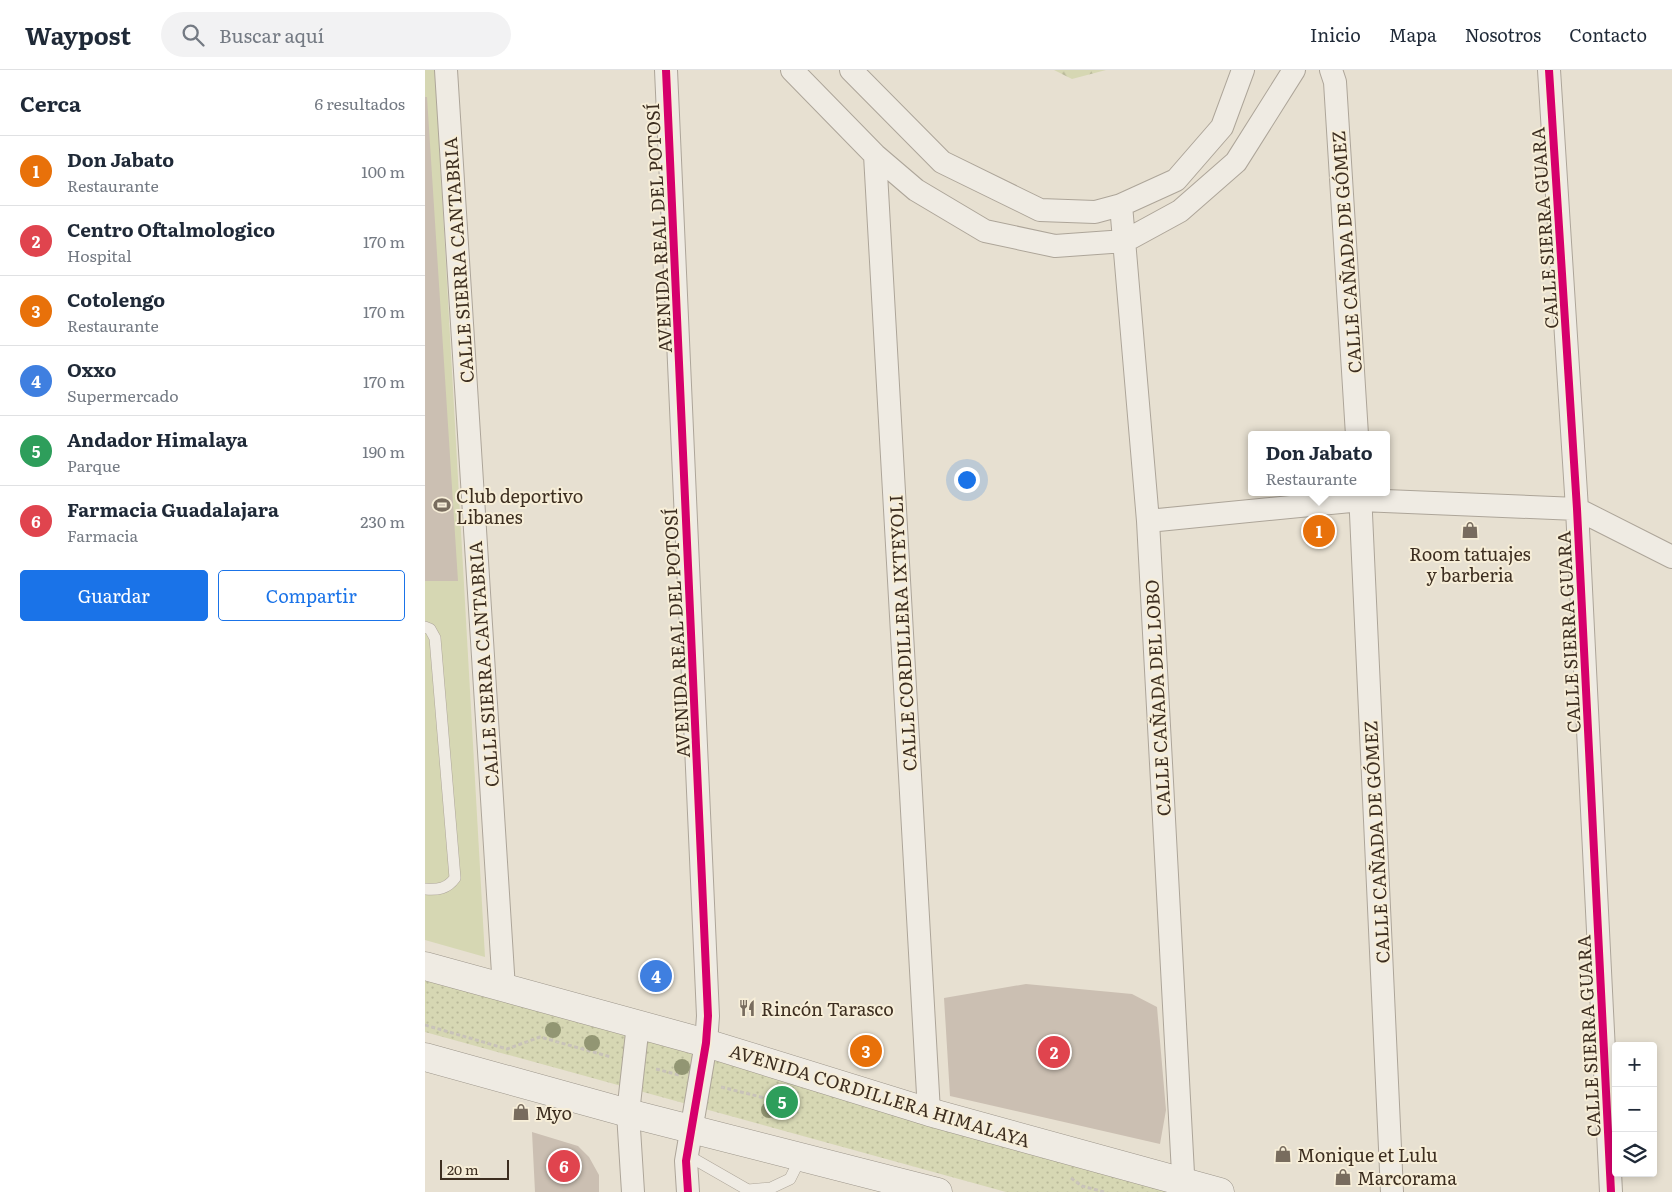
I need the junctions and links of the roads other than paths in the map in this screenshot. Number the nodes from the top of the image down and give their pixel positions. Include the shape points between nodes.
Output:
1 (446, 70) edge
2 (666, 70) edge
3 (792, 70) edge
4 (851, 70) edge
5 (1243, 70) edge
6 (1294, 70) edge
7 (1331, 70) edge
8 (1549, 70) edge
9 (875, 155) junction
10 (1121, 205) junction
11 (1125, 241) junction
12 (1357, 431) edge
13 (1361, 496) edge
14 (1577, 509) junction
15 (1148, 521) junction
16 (1672, 558) edge
17 (425, 627) edge
18 (425, 889) edge
19 (425, 966) edge
20 (504, 989) junction
21 (638, 1024) junction
22 (706, 1042) junction
23 (425, 1057) edge
24 (929, 1112) junction
25 (627, 1113) junction
26 (689, 1142) junction
27 (801, 1157) junction
28 (1183, 1187) edge
29 (633, 1192) edge
30 (688, 1192) edge
31 (938, 1192) edge
32 (1220, 1192) edge
33 (1392, 1192) edge
34 (1611, 1192) edge

1 - 20 street, CALLE SIERRA CANTABRIA
2 - 22 street, AVENIDA REAL DEL POTOSÍ via 708,1016
3 - 9 street
4 - 10 street via 942,162 1040,210 1095,212
5 - 10 street via 1222,127 1176,180
6 - 11 street via 1236,162 1180,211
7 - 12 street, CALLE CAÑADA DE GÓMEZ via 1335,82
8 - 14 street, CALLE SIERRA GUARA
9 - 11 street via 916,190 985,231 1055,246
9 - 24 street, CALLE CORDILLERA IXTEYOLI
10 - 11 street, CALLE CAÑADA DEL LOBO
11 - 15 street, CALLE CAÑADA DEL LOBO
13 - 14 street
13 - 15 street
13 - 33 street, CALLE CAÑADA DE GÓMEZ
14 - 16 street
14 - 34 street, CALLE SIERRA GUARA
15 - 28 street, CALLE CAÑADA DEL LOBO
17 - 18 lane via 435,638 455,878 448,886 437,890
19 - 20 main road, AVENIDA CORDILLERA HIMALAYA
20 - 21 main road, AVENIDA CORDILLERA HIMALAYA
21 - 22 main road, AVENIDA CORDILLERA HIMALAYA
21 - 25 street
22 - 24 main road, AVENIDA CORDILLERA HIMALAYA
22 - 26 street, AVENIDA REAL DEL POTOSÍ
23 - 25 main road
24 - 28 main road, AVENIDA CORDILLERA HIMALAYA
25 - 26 main road
25 - 29 street
26 - 27 main road
26 - 27 lane via 748,1190 771,1188 790,1179
26 - 30 street, AVENIDA REAL DEL POTOSÍ
27 - 31 main road
28 - 32 main road, AVENIDA CORDILLERA HIMALAYA

